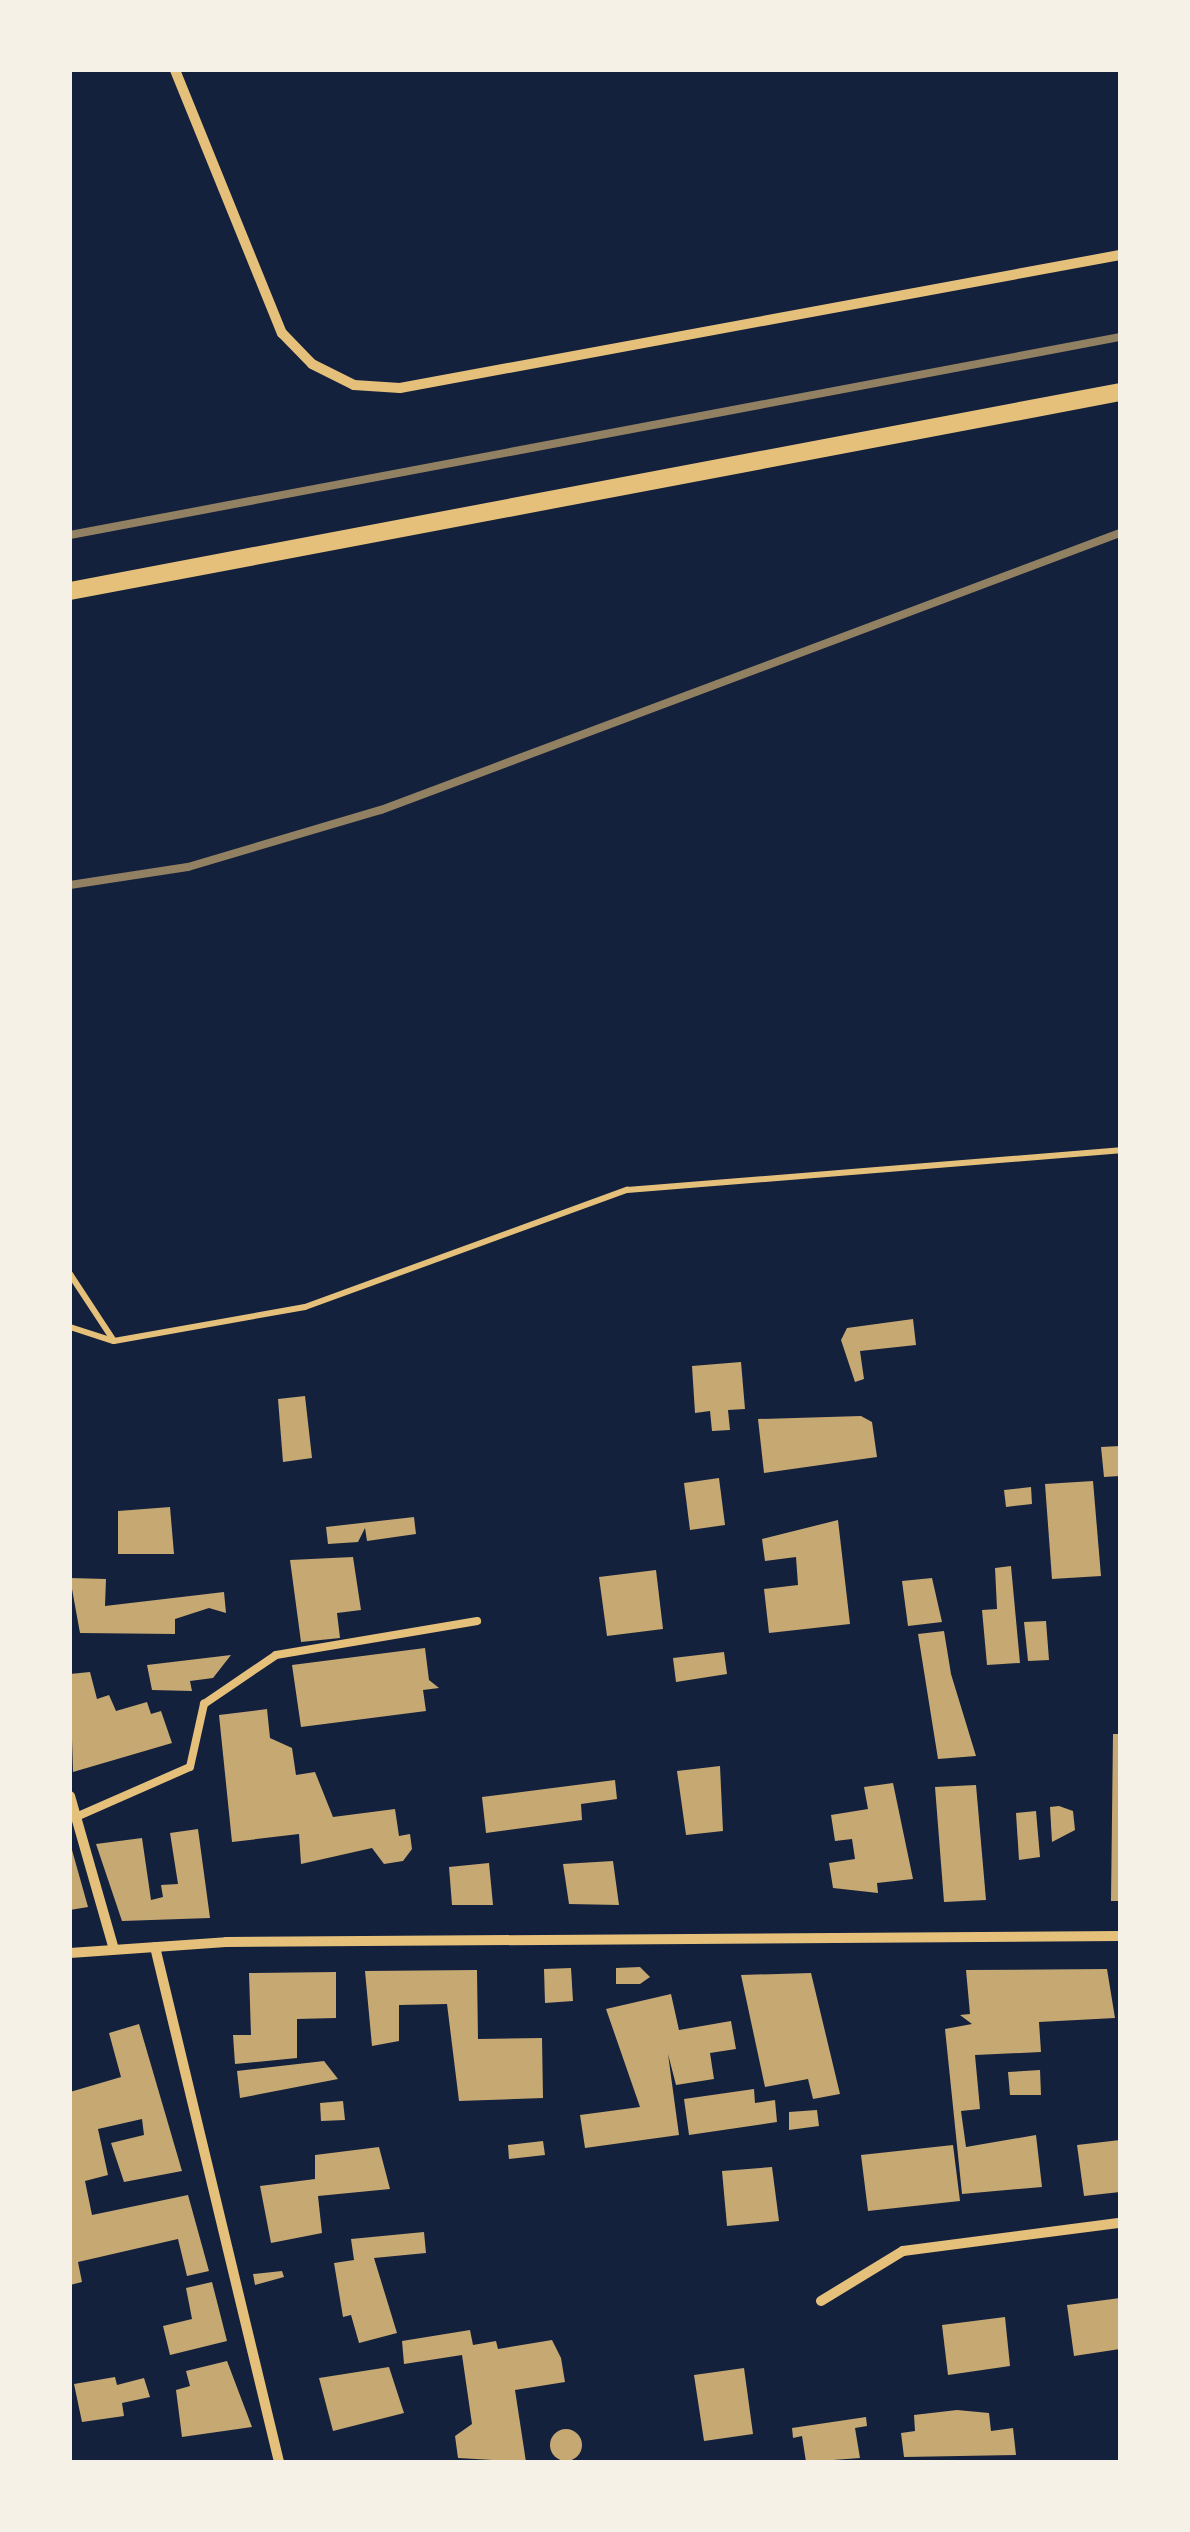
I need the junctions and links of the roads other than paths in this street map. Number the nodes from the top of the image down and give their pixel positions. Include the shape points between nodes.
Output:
1 (174, 70) edge
2 (1120, 256) edge
3 (1120, 392) edge
4 (70, 591) edge
5 (477, 1621) dead end
6 (70, 1796) edge
7 (76, 1818) junction
8 (1120, 1936) edge
9 (155, 1947) junction
10 (114, 1949) junction
11 (70, 1953) edge
12 (1120, 2223) edge
13 (821, 2300) dead end
14 (279, 2462) edge

1 - 2 street via 282,333 312,364 354,385 400,388
3 - 4 street
5 - 7 lane via 276,1655 204,1704 190,1767
6 - 7 street
7 - 10 street
8 - 9 street
9 - 10 street
9 - 14 street
10 - 11 street
12 - 13 street via 903,2251

